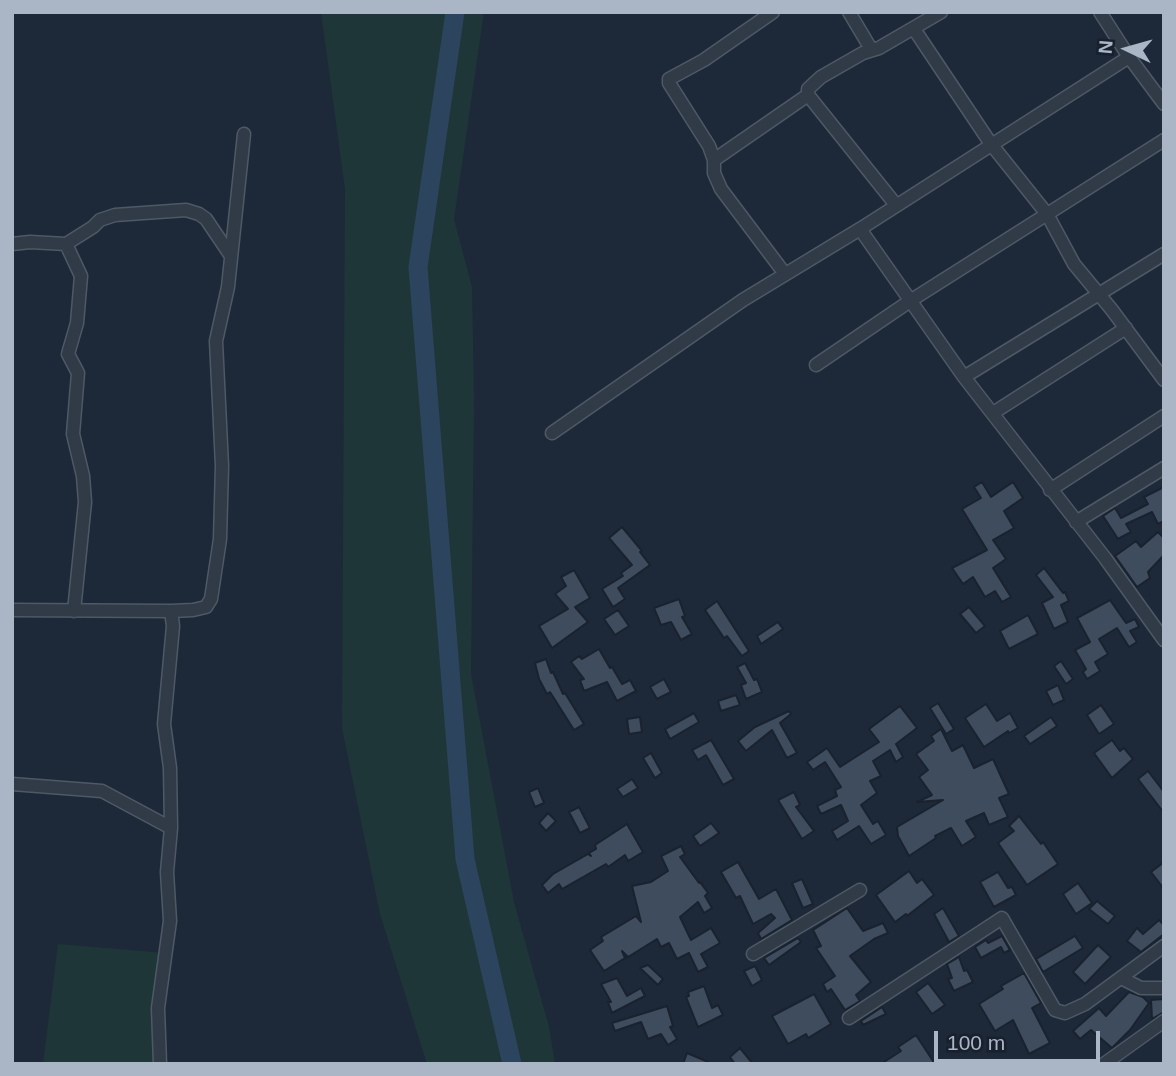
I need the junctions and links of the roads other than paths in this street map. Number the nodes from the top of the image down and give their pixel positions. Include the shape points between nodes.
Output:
1 (773, 12) edge
2 (849, 12) edge
3 (941, 12) edge
4 (1100, 12) edge
5 (914, 29) junction
6 (871, 49) junction
7 (1129, 57) junction
8 (808, 95) junction
9 (1164, 104) edge
10 (244, 134) dead end
11 (1164, 140) edge
12 (990, 144) junction
13 (714, 160) junction
14 (896, 205) junction
15 (1047, 214) junction
16 (860, 229) junction
17 (12, 244) edge
18 (66, 244) junction
19 (1164, 254) edge
20 (231, 256) junction
21 (785, 274) junction
22 (1097, 294) junction
23 (910, 301) junction
24 (1126, 328) junction
25 (816, 365) dead end
26 (964, 377) junction
27 (1164, 380) edge
28 (993, 413) junction
29 (1164, 416) edge
30 (552, 433) dead end
31 (1164, 468) edge
32 (1050, 490) junction
33 (1076, 522) junction
34 (12, 610) edge
35 (74, 611) junction
36 (171, 611) junction
37 (1164, 640) edge
38 (12, 784) edge
39 (172, 828) junction
40 (860, 890) dead end
41 (1164, 946) edge
42 (752, 954) dead end
43 (1121, 978) junction
44 (1164, 988) edge
45 (849, 1018) dead end
46 (1164, 1021) edge
47 (160, 1064) edge
48 (1104, 1064) edge

1 - 13 street via 669,79
2 - 6 street
3 - 5 street
4 - 7 street
5 - 6 street
5 - 12 street
6 - 8 street via 810,85
7 - 9 street
7 - 12 street
8 - 13 street
8 - 14 street
10 - 20 street
11 - 15 street
12 - 14 street
12 - 15 street
13 - 21 street via 722,190
14 - 16 street
15 - 22 street via 1074,264
15 - 23 street
16 - 21 street
16 - 23 street
17 - 18 street
18 - 20 street via 115,215 186,210 206,219
18 - 35 street via 81,276 78,323 68,354 78,373 73,434 85,502
19 - 22 street
20 - 36 street via 216,341 222,466 220,539 211,598 201,609
21 - 30 street
22 - 24 street
22 - 26 street
23 - 25 street
23 - 26 street
24 - 27 street
24 - 28 street
26 - 28 street
28 - 32 street
29 - 32 street
31 - 33 street
32 - 33 street
33 - 37 street
34 - 35 street
35 - 36 street
36 - 39 street via 164,724
38 - 39 street via 102,791
39 - 47 street via 167,872 170,921 158,1008
40 - 42 street
41 - 43 street
43 - 44 street via 1141,988
43 - 45 street via 1086,1003 1065,1013 1055,1010 1002,918
46 - 48 street

